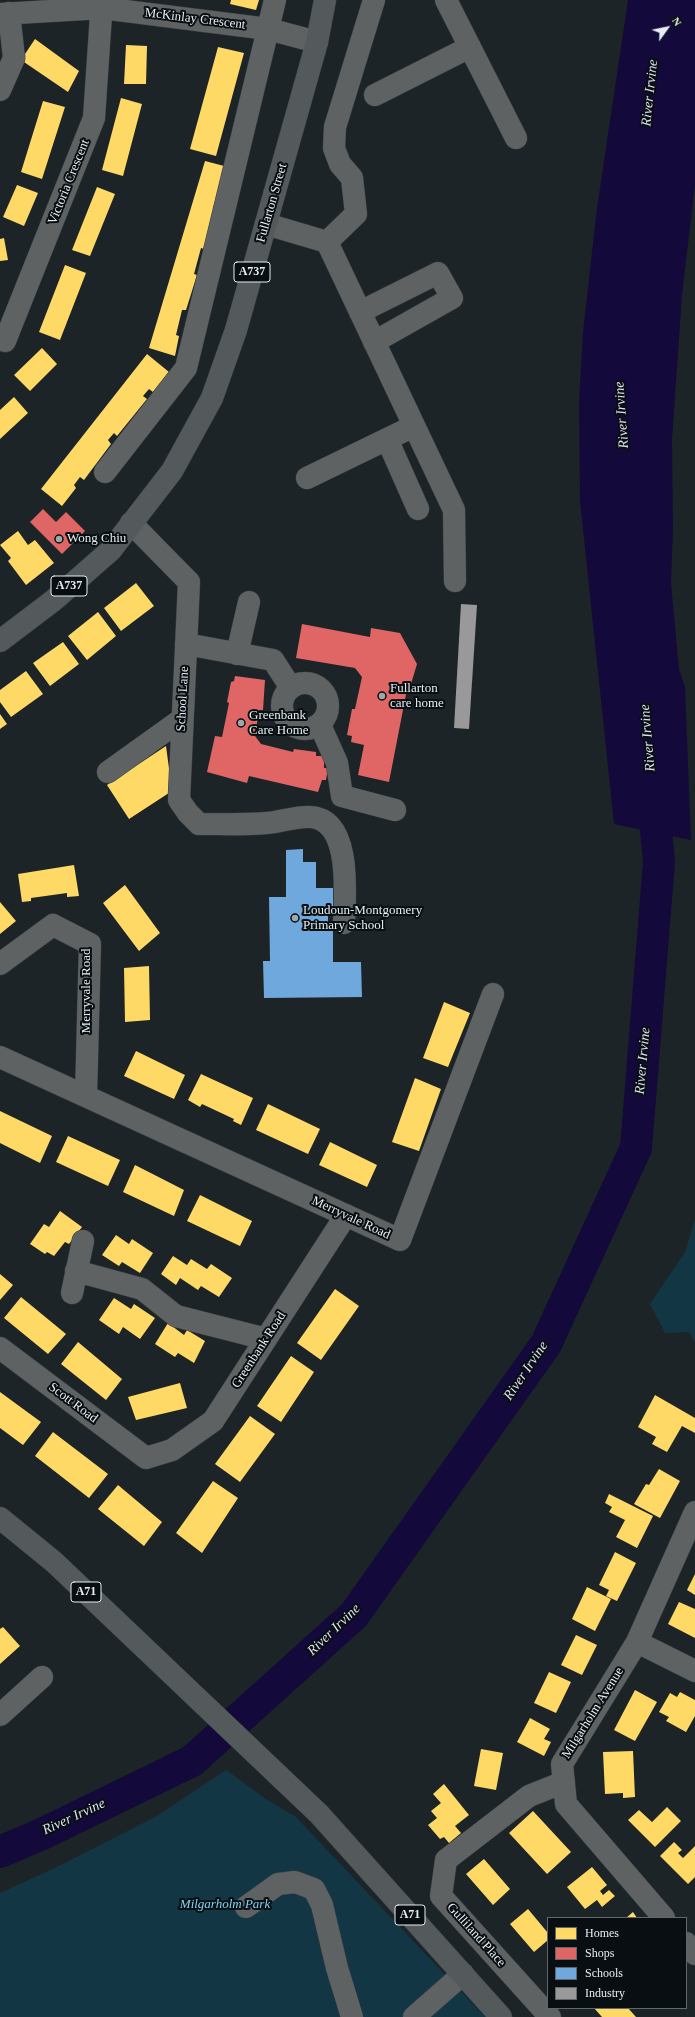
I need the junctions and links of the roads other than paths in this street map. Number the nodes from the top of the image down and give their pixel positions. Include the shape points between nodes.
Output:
1 (275, 0) edge
2 (324, 0) edge
3 (374, 0) edge
4 (446, 0) edge
5 (102, 4) edge
6 (4, 14) edge
7 (268, 29) junction
8 (317, 42) junction
9 (470, 47) junction
10 (0, 90) edge
11 (375, 95) dead end
12 (516, 138) dead end
13 (266, 224) junction
14 (327, 242) junction
15 (360, 312) junction
16 (0, 336) edge
17 (374, 342) junction
18 (414, 426) junction
19 (387, 439) junction
20 (105, 472) dead end
21 (307, 478) dead end
22 (418, 509) dead end
23 (131, 523) junction
24 (454, 580) dead end
25 (249, 602) dead end
26 (0, 642) edge
27 (186, 644) junction
28 (237, 654) junction
29 (291, 688) junction
30 (182, 719) junction
31 (320, 725) junction
32 (108, 772) dead end
33 (395, 810) dead end
34 (344, 923) dead end
35 (0, 964) edge
36 (493, 994) dead end
37 (0, 1057) edge
38 (86, 1096) junction
39 (346, 1215) junction
40 (83, 1241) dead end
41 (76, 1271) junction
42 (72, 1293) dead end
43 (266, 1339) junction
44 (0, 1348) edge
45 (146, 1458) joint
46 (695, 1512) edge
47 (0, 1518) edge
48 (637, 1642) junction
49 (695, 1671) edge
50 (42, 1677) dead end
51 (0, 1715) edge
52 (564, 1782) junction
53 (246, 1907) dead end
54 (663, 1917) edge
55 (687, 1944) edge
56 (695, 1954) edge
57 (463, 1974) junction
58 (352, 2017) edge
59 (414, 2017) edge
60 (501, 2017) edge
61 (550, 2017) edge

1 - 7 street
2 - 8 main road, Fullarton Street / A737
3 - 14 street via 335,127 334,148 340,164 352,178 356,214
4 - 9 street
5 - 6 street, McKinlay Crescent
5 - 7 street, McKinlay Crescent
5 - 16 street, Victoria Crescent via 94,118 5,341
6 - 10 street via 14,58
7 - 8 street, McKinlay Crescent
7 - 20 street via 186,368
8 - 13 main road, Fullarton Street / A737
9 - 11 street
9 - 12 street
13 - 14 street
13 - 23 main road, Fullarton Street / A737 via 236,330 212,398 172,470
14 - 15 street
15 - 17 street
15 - 17 street via 438,273 452,298
17 - 18 street
18 - 19 street
18 - 24 street via 454,510
19 - 21 street
19 - 22 street
23 - 26 main road, A737 via 111,550 54,600
23 - 27 street, School Lane via 189,582
25 - 28 street
27 - 28 street
27 - 30 street, School Lane
28 - 29 street via 273,660
29 - 31 street via 306,683 321,689 326,695 328,711
29 - 31 street via 283,700 282,707 287,721 292,726 306,730
30 - 32 street
30 - 34 street, School Lane via 179,800 188,813 200,824 267,823 309,817 320,819 332,828 339,839 343,855
31 - 33 street via 338,763 342,796
35 - 38 street, Merryvale Road via 54,925 90,944
36 - 39 street, Merryvale Road via 400,1240
37 - 38 street, Merryvale Road
38 - 39 street, Merryvale Road
39 - 43 street, Greenbank Road
40 - 41 street
41 - 42 street
41 - 43 street via 142,1289 176,1316
43 - 45 street, Greenbank Road via 213,1421 172,1450
44 - 45 street, Scott Road
46 - 48 street, Milgarholm Avenue
47 - 57 main road, A71 via 54,1562 319,1814
48 - 49 street
48 - 52 street, Milgarholm Avenue via 562,1764
50 - 51 street
52 - 54 street, Milgarholm Avenue via 566,1804
52 - 61 street, Gulliland Place via 529,1796 446,1860 441,1896
53 - 58 street via 278,1884 295,1882 314,1889 322,1905
55 - 56 street
57 - 59 street
57 - 60 main road, A71

